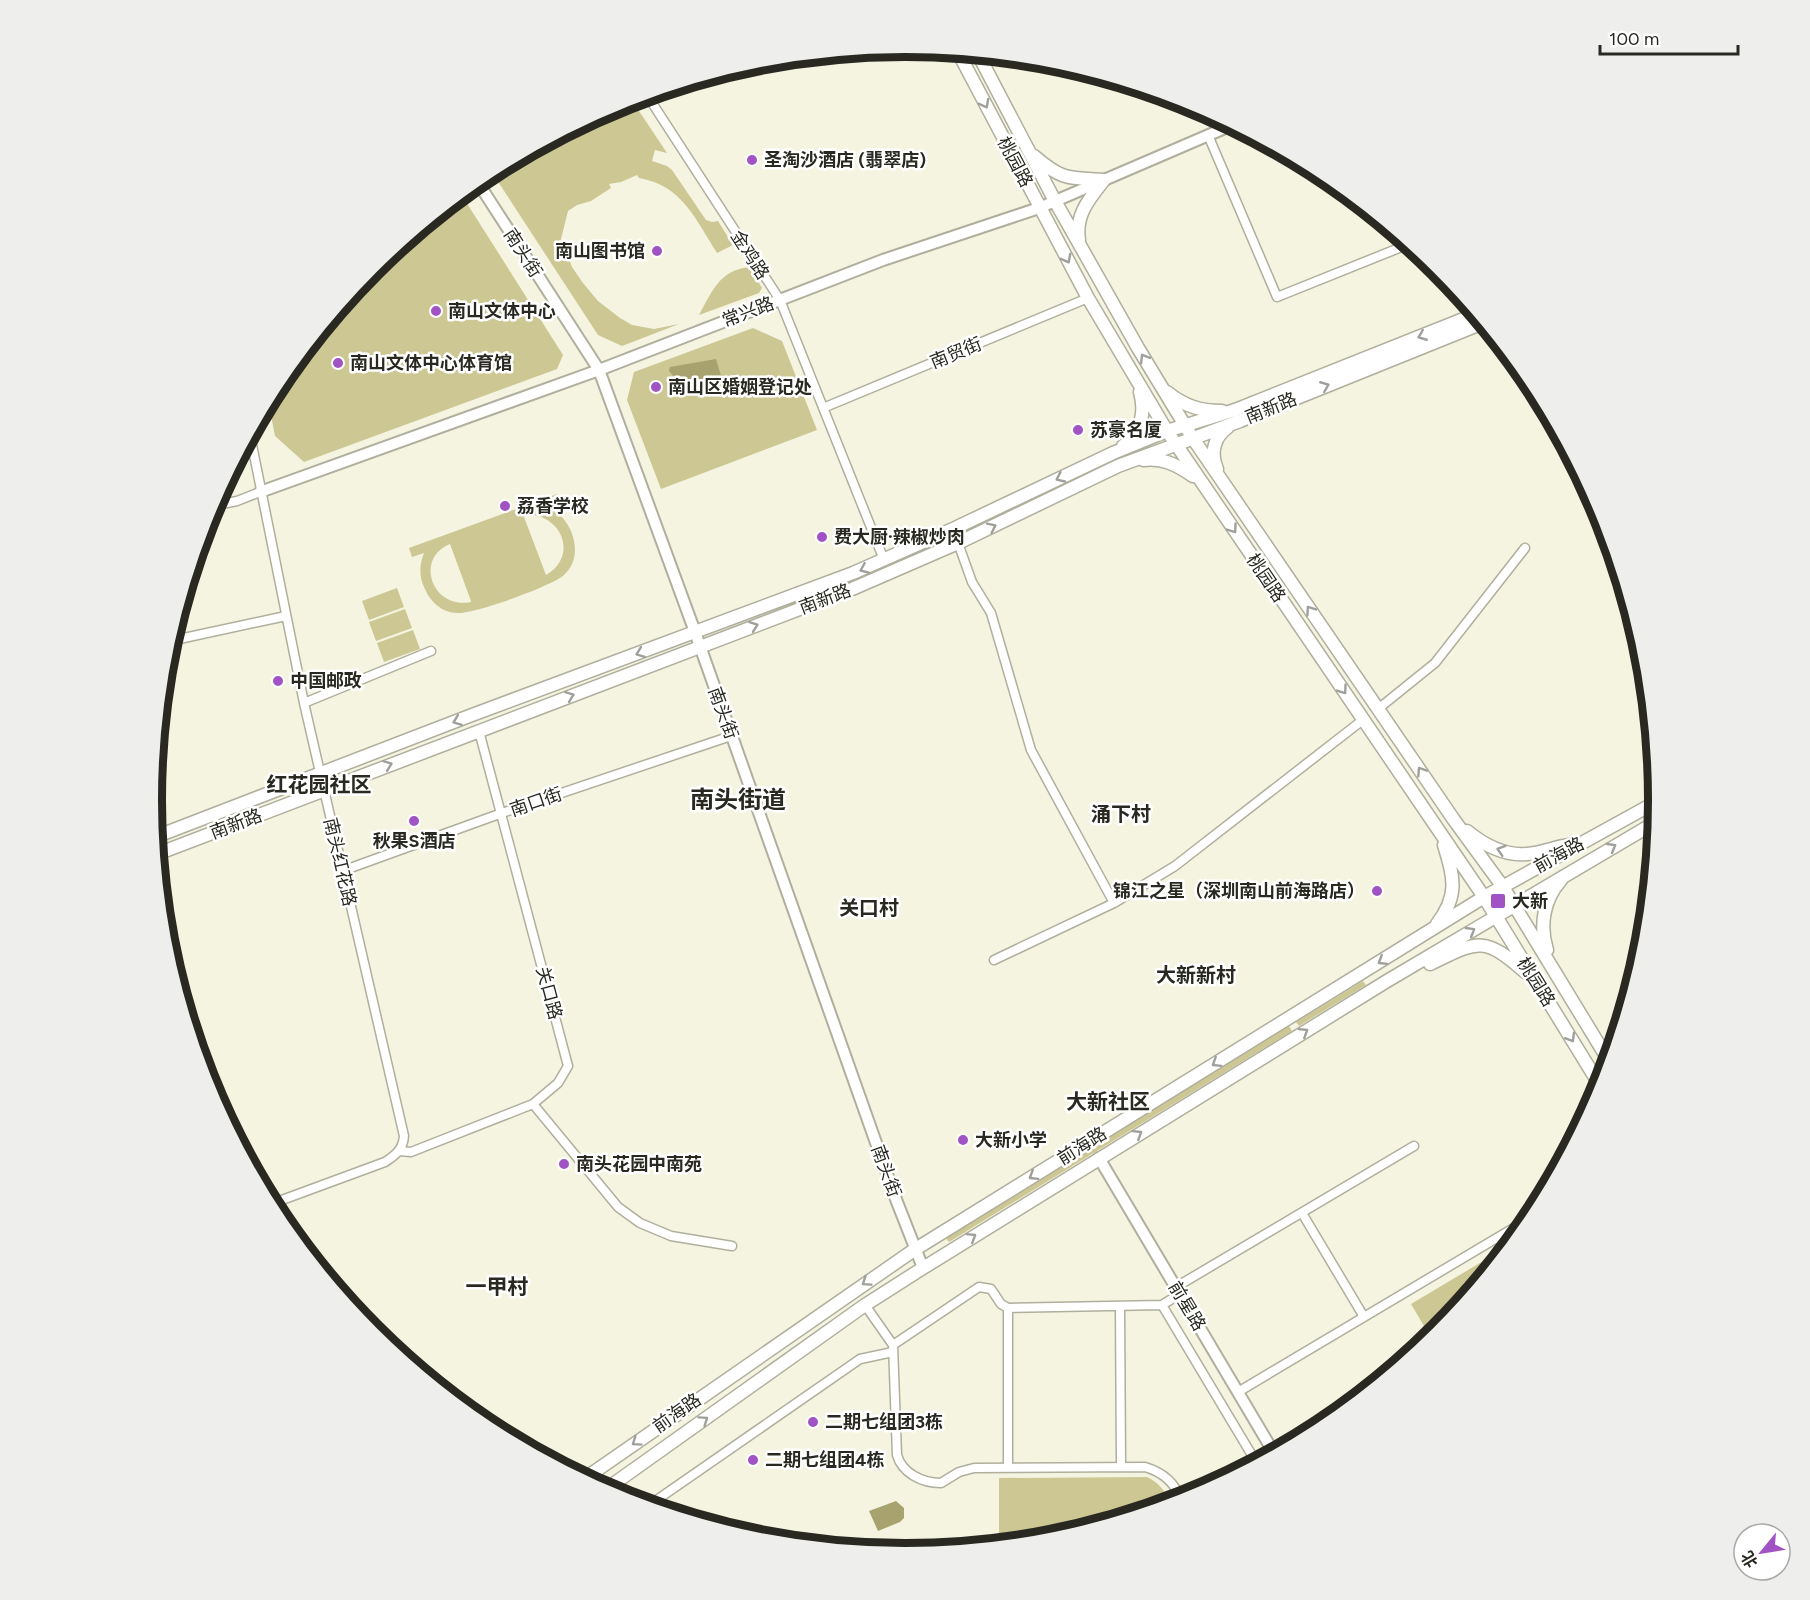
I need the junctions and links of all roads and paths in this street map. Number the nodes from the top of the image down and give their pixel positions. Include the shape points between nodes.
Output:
1 (962, 60) edge
2 (982, 61) edge
3 (651, 102) edge
4 (1223, 129) edge
5 (1208, 135) junction
6 (1029, 152) junction
7 (1104, 180) junction
8 (482, 189) edge
9 (1055, 201) junction
10 (1039, 208) junction
11 (1402, 247) edge
12 (1082, 250) junction
13 (1088, 298) junction
14 (780, 300) junction
15 (1469, 317) edge
16 (1476, 326) edge
17 (599, 370) junction
18 (1136, 380) junction
19 (1158, 382) junction
20 (823, 408) junction
21 (1238, 415) junction
22 (1185, 426) junction
23 (1167, 431) junction
24 (1192, 437) junction
25 (1175, 444) junction
26 (252, 447) edge
27 (1113, 453) junction
28 (1118, 466) junction
29 (1220, 479) junction
30 (1200, 480) junction
31 (260, 492) junction
32 (225, 503) edge
33 (958, 543) junction
34 (1525, 548) dead end
35 (884, 560) junction
36 (286, 616) junction
37 (695, 632) junction
38 (180, 639) edge
39 (699, 646) junction
40 (431, 651) dead end
41 (304, 703) junction
42 (1378, 709) junction
43 (1364, 719) junction
44 (479, 731) junction
45 (731, 736) junction
46 (320, 773) junction
47 (324, 790) junction
48 (1648, 807) edge
49 (502, 813) junction
50 (1454, 820) junction
51 (1647, 827) edge
52 (163, 834) edge
53 (1441, 834) junction
54 (1579, 844) junction
55 (164, 851) edge
56 (342, 871) junction
57 (1568, 873) junction
58 (1503, 886) junction
59 (1484, 897) junction
60 (1114, 903) junction
61 (1515, 905) junction
62 (1496, 916) junction
63 (1432, 930) junction
64 (994, 960) dead end
65 (1557, 976) junction
66 (1387, 981) junction
67 (1540, 988) junction
68 (1604, 1052) edge
69 (1594, 1077) edge
70 (533, 1104) junction
71 (1414, 1146) dead end
72 (399, 1151) junction
73 (1099, 1158) junction
74 (280, 1201) edge
75 (1302, 1213) junction
76 (1511, 1230) edge
77 (732, 1246) dead end
78 (914, 1250) junction
79 (923, 1268) junction
80 (1178, 1291) junction
81 (865, 1305) junction
82 (1162, 1305) junction
83 (1120, 1306) junction
84 (1008, 1308) junction
85 (1364, 1317) junction
86 (893, 1348) junction
87 (1238, 1392) junction
88 (1270, 1446) edge
89 (1252, 1456) edge
90 (1121, 1466) junction
91 (1008, 1468) junction
92 (592, 1473) edge
93 (615, 1483) edge
94 (1178, 1491) edge
95 (656, 1500) edge

1 -> 10 main road, 桃园路
2 - 6 main road, 桃园路
3 - 14 street, 金鸡路
4 - 5 street, 常兴路
5 - 7 street, 常兴路
5 - 11 street via 1278,297
6 - 7 main road via 1062,176
6 - 9 main road, 桃园路
7 - 9 street, 常兴路
7 - 12 main road via 1081,215 1078,229
8 - 17 street, 南头街
9 - 10 street, 常兴路
9 - 12 main road, 桃园路
10 -> 13 main road, 桃园路
10 - 14 street, 常兴路 via 883,260
19 -> 12 main road, 桃园路
13 - 18 main road, 桃园路
13 - 20 street, 南贸街
14 - 17 street, 常兴路
14 - 20 street, 金鸡路
15 -> 21 main road, 南新路
21 -> 16 main road, 南新路
17 - 31 street, 常兴路
17 - 37 street, 南头街
18 - 23 main road, 桃园路
18 - 27 main road via 1142,420 1133,437
19 - 21 main road via 1186,405
19 - 22 main road, 桃园路
20 - 35 street, 金鸡路
21 - 22 main road, 南新路
21 - 24 main road, 南新路
21 - 29 main road via 1215,443 1213,451
22 - 23 main road, 南新路
22 - 24 main road, 桃园路
23 - 25 main road, 桃园路
23 - 27 main road, 南新路
24 - 25 main road, 南新路
24 - 29 main road, 桃园路
25 - 28 main road, 南新路
25 - 30 main road, 桃园路
26 - 31 street, 南头红花路
27 -> 35 main road, 南新路
28 - 30 main road via 1163,460
33 -> 28 main road, 南新路
42 -> 29 main road, 桃园路
30 -> 43 main road, 桃园路
31 - 32 street
31 - 36 street, 南头红花路
39 -> 33 main road, 南新路 via 852,589
33 - 60 street via 972,582 991,613 1031,750
34 - 42 street via 1435,663
35 -> 37 main road, 南新路
36 - 38 street
36 - 41 street, 南头红花路
37 - 39 street, 南头街
37 -> 46 main road, 南新路
44 -> 39 main road, 南新路
39 - 45 street, 南头街
40 - 41 street
41 - 46 street, 南头红花路
50 -> 42 main road, 桃园路
43 - 53 main road, 桃园路
43 - 60 street via 1175,866
47 -> 44 main road, 南新路
44 - 49 street, 关口路
45 - 49 street, 南口街
45 - 78 street, 南头街
46 - 47 street, 南头红花路
46 - 52 main road, 南新路
47 - 55 main road, 南新路
47 - 56 street, 南头红花路
48 - 54 main road, 前海路
49 - 56 street, 南口街
49 - 70 street, 关口路 via 568,1066 558,1083
54 -> 50 main road via 1527,854 1510,853 1487,845
50 - 58 main road, 桃园路
57 -> 51 main road, 前海路
53 - 59 main road, 桃园路
53 - 63 main road via 1454,890 1446,912
54 - 58 main road, 前海路
56 - 72 street, 南头红花路 via 404,1136
57 - 61 main road, 前海路
57 - 65 main road via 1552,892 1543,917 1544,940
58 - 59 main road, 前海路
58 - 61 main road, 桃园路
59 - 62 main road, 桃园路
59 - 63 main road, 前海路
60 - 64 street
61 - 62 main road, 前海路
61 - 65 main road, 桃园路
66 -> 62 main road, 前海路
62 - 67 main road, 桃园路
63 -> 78 main road, 前海路
65 - 68 main road, 桃园路
66 - 67 main road via 1478,944 1498,950
73 -> 66 main road, 前海路
67 -> 69 main road, 桃园路
70 - 72 street, 关口路 via 411,1152
70 - 77 street via 618,1207 640,1223 670,1236
71 - 75 street
72 - 74 street via 385,1162
79 -> 73 main road, 前海路
73 - 80 street, 前星路
75 - 80 street
75 - 85 street
76 - 85 street
78 - 79 street, 南头街
78 -> 92 main road, 前海路
79 - 81 main road, 前海路
80 - 82 street
80 - 87 street, 前星路
81 - 86 street
93 -> 81 main road, 前海路
82 - 83 street
82 - 89 street
83 - 84 street
83 - 90 street
84 - 86 street via 991,1289 975,1288
84 - 91 street
85 - 87 street
86 - 91 street via 896,1445 905,1471 941,1483 966,1469
86 - 95 street via 860,1359
87 - 88 street, 前星路
90 - 91 street
90 - 94 street via 1145,1467 1163,1475

